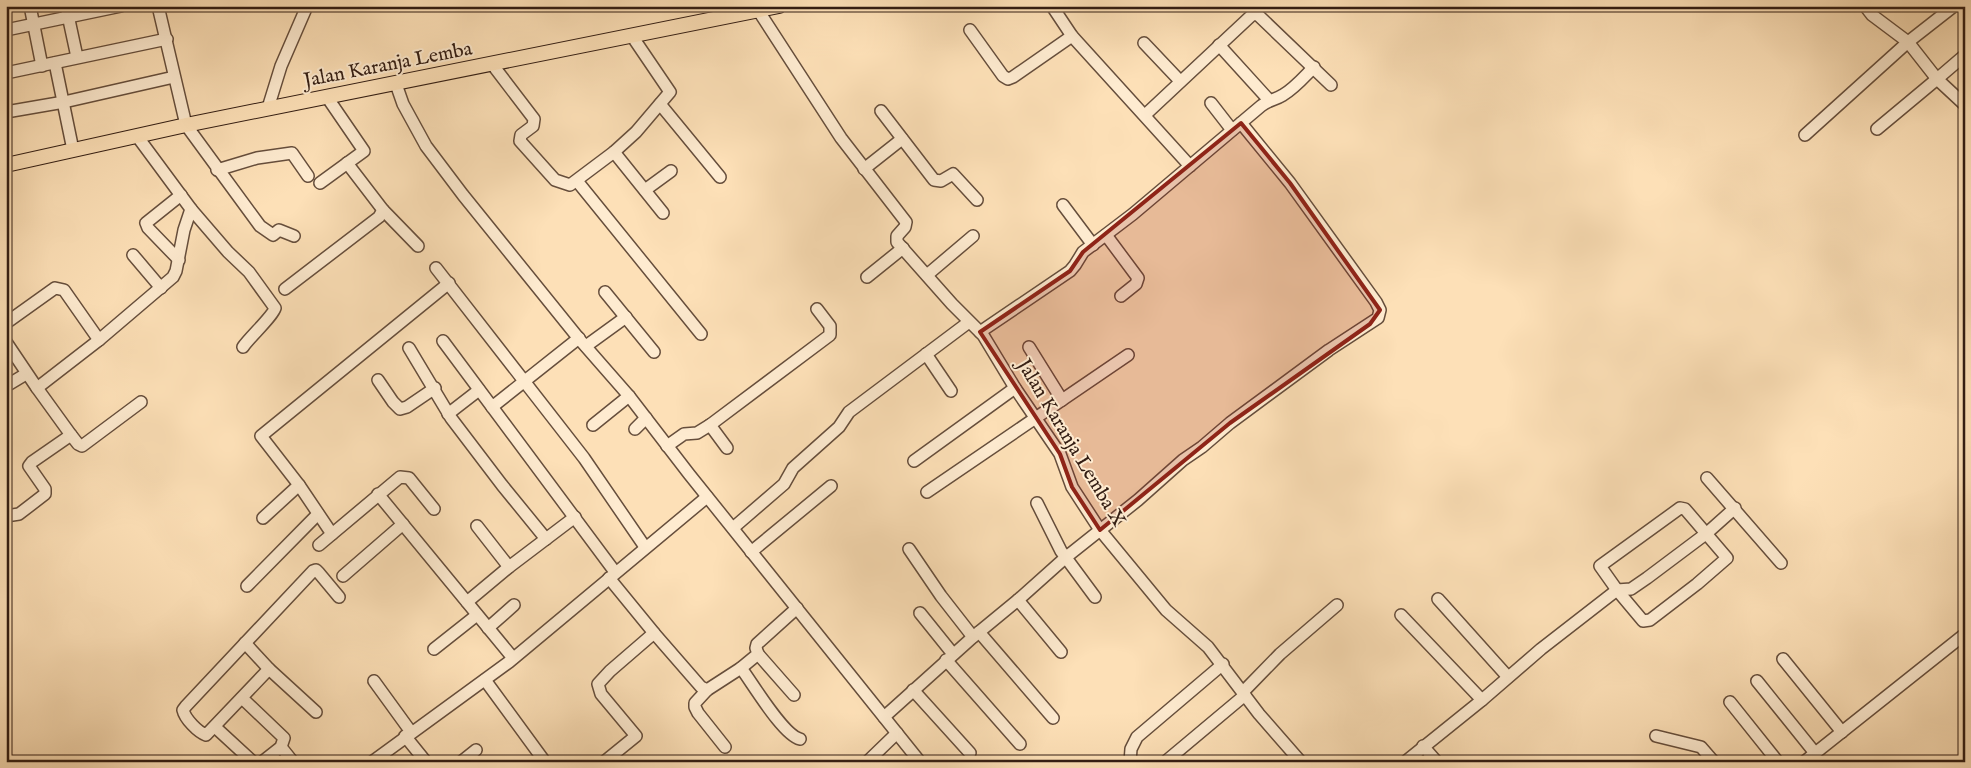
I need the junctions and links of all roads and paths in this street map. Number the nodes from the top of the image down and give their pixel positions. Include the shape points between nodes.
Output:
1 (30, 6) edge
2 (121, 6) edge
3 (158, 6) edge
4 (307, 6) edge
5 (779, 6) edge
6 (1052, 6) edge
7 (1865, 6) edge
8 (1954, 6) edge
9 (753, 9) edge
10 (67, 12) edge
11 (33, 25) junction
12 (6, 30) edge
13 (970, 30) dead end
14 (632, 36) junction
15 (1072, 36) junction
16 (166, 39) junction
17 (1908, 42) junction
18 (1144, 43) dead end
19 (1219, 45) junction
20 (1965, 55) edge
21 (77, 57) junction
22 (55, 63) junction
23 (492, 64) junction
24 (42, 66) junction
25 (1314, 67) junction
26 (6, 74) edge
27 (174, 77) junction
28 (1937, 79) junction
29 (1180, 81) junction
30 (396, 84) junction
31 (1331, 85) dead end
32 (327, 97) junction
33 (1269, 100) junction
34 (64, 102) junction
35 (660, 104) junction
36 (1211, 104) dead end
37 (1965, 105) edge
38 (268, 108) junction
39 (881, 111) dead end
40 (6, 112) edge
41 (1145, 115) junction
42 (186, 125) junction
43 (1236, 126) junction
44 (1877, 129) dead end
45 (1805, 135) dead end
46 (136, 136) junction
47 (902, 139) junction
48 (73, 150) junction
49 (614, 152) junction
50 (347, 163) junction
51 (6, 165) edge
52 (1190, 166) junction
53 (864, 169) junction
54 (218, 170) junction
55 (670, 171) dead end
56 (308, 176) dead end
57 (720, 177) dead end
58 (577, 181) junction
59 (320, 183) dead end
60 (645, 190) junction
61 (181, 195) junction
62 (977, 200) dead end
63 (1063, 205) dead end
64 (191, 210) junction
65 (383, 210) junction
66 (663, 213) dead end
67 (1106, 235) junction
68 (294, 236) dead end
69 (973, 236) dead end
70 (1093, 245) junction
71 (418, 246) dead end
72 (903, 248) junction
73 (133, 255) dead end
74 (178, 260) junction
75 (436, 268) dead end
76 (927, 275) junction
77 (867, 277) dead end
78 (449, 284) junction
79 (161, 288) junction
80 (285, 288) dead end
81 (605, 292) dead end
82 (1120, 296) dead end
83 (817, 309) dead end
84 (626, 317) junction
85 (968, 322) junction
86 (6, 323) edge
87 (980, 332) junction
88 (701, 334) dead end
89 (99, 340) junction
90 (443, 341) dead end
91 (6, 342) edge
92 (582, 342) junction
93 (243, 346) dead end
94 (1029, 347) dead end
95 (409, 348) dead end
96 (654, 352) dead end
97 (926, 354) junction
98 (1128, 355) dead end
99 (26, 374) junction
100 (378, 380) dead end
101 (525, 382) junction
102 (6, 386) edge
103 (37, 388) junction
104 (435, 388) junction
105 (1014, 388) junction
106 (479, 390) junction
107 (951, 391) dead end
108 (629, 396) junction
109 (1062, 400) junction
110 (140, 402) dead end
111 (492, 407) junction
112 (448, 414) junction
113 (646, 418) junction
114 (1035, 418) junction
115 (593, 425) dead end
116 (710, 425) junction
117 (634, 429) dead end
118 (71, 435) junction
119 (667, 446) junction
120 (727, 448) dead end
121 (914, 461) dead end
122 (1707, 478) dead end
123 (299, 485) junction
124 (831, 486) dead end
125 (927, 492) dead end
126 (378, 494) junction
127 (707, 497) junction
128 (1037, 504) dead end
129 (1735, 508) junction
130 (434, 509) dead end
131 (318, 514) junction
132 (6, 516) edge
133 (575, 517) junction
134 (263, 518) dead end
135 (403, 524) junction
136 (477, 526) dead end
137 (734, 528) junction
138 (1100, 530) junction
139 (1707, 533) junction
140 (332, 534) junction
141 (546, 539) junction
142 (319, 545) dead end
143 (645, 547) junction
144 (909, 549) dead end
145 (751, 552) junction
146 (1065, 558) junction
147 (1781, 563) dead end
148 (509, 567) junction
149 (612, 575) junction
150 (343, 576) dead end
151 (248, 586) dead end
152 (1617, 590) junction
153 (338, 597) dead end
154 (1095, 597) dead end
155 (1438, 599) dead end
156 (1018, 600) junction
157 (467, 602) junction
158 (514, 605) dead end
159 (1337, 605) dead end
160 (797, 608) junction
161 (920, 613) dead end
162 (478, 615) junction
163 (1401, 615) dead end
164 (488, 628) junction
165 (654, 633) junction
166 (976, 634) junction
167 (1965, 634) edge
168 (245, 643) junction
169 (434, 649) dead end
170 (1061, 652) dead end
171 (758, 654) junction
172 (950, 657) junction
173 (513, 658) junction
174 (1783, 659) dead end
175 (1223, 664) junction
176 (741, 668) junction
177 (269, 669) junction
178 (1508, 677) junction
179 (485, 680) junction
180 (374, 681) dead end
181 (1757, 681) dead end
182 (706, 690) junction
183 (913, 690) junction
184 (1244, 693) junction
185 (794, 695) dead end
186 (242, 698) junction
187 (1482, 700) junction
188 (1730, 702) dead end
189 (316, 712) dead end
190 (884, 717) junction
191 (1053, 718) dead end
192 (215, 727) junction
193 (1842, 732) junction
194 (897, 733) junction
195 (408, 734) junction
196 (1656, 736) dead end
197 (800, 739) dead end
198 (1020, 744) dead end
199 (281, 746) junction
200 (1424, 746) junction
201 (725, 747) dead end
202 (476, 750) dead end
203 (1815, 753) junction
204 (970, 754) dead end
205 (253, 762) edge
206 (262, 762) edge
207 (293, 762) edge
208 (372, 762) edge
209 (426, 762) edge
210 (460, 762) edge
211 (545, 762) edge
212 (604, 762) edge
213 (867, 762) edge
214 (920, 762) edge
215 (1130, 762) edge
216 (1165, 762) edge
217 (1300, 762) edge
218 (1405, 762) edge
219 (1437, 762) edge
220 (1714, 762) edge
221 (1778, 762) edge
222 (1804, 762) edge

1 - 11 street
2 - 10 street
3 - 16 street
4 - 38 street via 281,66
5 - 9 main road, Jalan Karanja Lemba
6 - 15 street
7 - 17 street
8 - 17 street
9 - 14 main road, Jalan Karanja Lemba
9 - 53 street
10 - 11 street
10 - 21 street
11 - 12 street
11 - 24 street
13 - 15 street via 1008,79
14 - 23 main road, Jalan Karanja Lemba
14 - 35 street via 670,90
15 - 41 street
16 - 21 street
16 - 27 street
17 - 28 street
17 - 45 street
18 - 29 street
19 - 25 street via 1257,14
19 - 29 street
19 - 33 street
20 - 28 street
21 - 22 street
22 - 24 street
22 - 34 street
23 - 30 main road, Jalan Karanja Lemba
23 - 58 street via 534,119 533,126 520,137 523,145 557,182 569,185
24 - 26 street
25 - 31 street
25 - 33 street via 1281,96
27 - 34 street
27 - 42 street
28 - 37 street
28 - 44 street
29 - 41 street
30 - 32 main road, Jalan Karanja Lemba
30 - 92 street via 402,104 426,146
32 - 38 main road, Jalan Karanja Lemba
32 - 50 street via 364,150
33 - 43 street
34 - 40 street
34 - 48 street
35 - 49 street
35 - 57 street
36 - 43 street
38 - 42 main road, Jalan Karanja Lemba
39 - 47 street
41 - 52 street
42 - 46 main road, Jalan Karanja Lemba
42 - 54 street
43 - 52 street
43 - 138 street via 1286,177 1376,302 1380,314 1230,423
46 - 48 main road, Jalan Karanja Lemba
46 - 61 street
47 - 53 street
47 - 62 street via 934,180 940,182 953,174
48 - 51 main road, Jalan Karanja Lemba
49 - 58 street
49 - 60 street
50 - 59 street
50 - 65 street
52 - 67 street
53 - 72 street via 906,222 897,238
54 - 56 street via 258,158 292,153
54 - 68 street via 260,226 273,234 279,230
55 - 60 street
58 - 88 street
60 - 66 street
61 - 64 street
61 - 74 street via 146,223
63 - 70 street
64 - 74 street
64 - 93 street via 249,272 275,308
65 - 71 street
65 - 80 street via 379,217
67 - 70 street
67 - 82 street via 1138,278 1136,284
69 - 76 street
70 - 87 street via 1083,252 1070,271
72 - 76 street, Jalan Karanja Lemba X
72 - 77 street
73 - 79 street
74 - 79 street via 173,277
75 - 78 street
76 - 85 street, Jalan Karanja Lemba X
78 - 101 street
78 - 123 street via 261,436
79 - 89 street
81 - 84 street
83 - 116 street via 830,326 830,334
84 - 92 street
84 - 96 street
85 - 87 street, Jalan Karanja Lemba X
85 - 97 street
86 - 89 street via 59,288 64,290
87 - 105 street, Jalan Karanja Lemba X
89 - 103 street
90 - 106 street
91 - 99 street
92 - 101 street
92 - 108 street
94 - 109 street
95 - 104 street
97 - 107 street
97 - 137 street via 849,412 839,427 793,468 787,481
98 - 109 street
99 - 102 street
99 - 103 street
100 - 104 street via 401,409
101 - 111 street
101 - 143 street via 584,458
103 - 118 street
104 - 112 street
105 - 114 street, Jalan Karanja Lemba X
105 - 121 street
106 - 111 street
106 - 112 street
108 - 113 street
108 - 115 street
109 - 114 street
110 - 118 street via 82,446
111 - 133 street
112 - 141 street
113 - 117 street
113 - 119 street
114 - 125 street
114 - 138 street, Jalan Karanja Lemba X via 1060,454 1072,487
116 - 119 street via 697,433 684,434
116 - 120 street
118 - 132 street via 30,466 45,494 19,514
119 - 127 street
122 - 129 street
123 - 131 street
123 - 134 street
124 - 145 street
126 - 130 street via 406,476
126 - 135 street
126 - 140 street
127 - 137 street
127 - 143 street
128 - 146 street
129 - 139 street
129 - 147 street
131 - 140 street
131 - 151 street
133 - 141 street
133 - 149 street
135 - 150 street
135 - 157 street
136 - 148 street
137 - 145 street
138 - 146 street
138 - 175 street, Jalan Karanja Lemba X via 1160,603
139 - 152 street via 1631,589
139 - 152 street via 1685,508 1680,508 1601,564
139 - 152 street via 1727,558 1650,620 1643,621
140 - 142 street
141 - 148 street
143 - 149 street
144 - 166 street via 941,596
145 - 160 street
146 - 154 street
146 - 156 street
148 - 157 street
149 - 165 street
149 - 173 street
152 - 178 street
153 - 168 street via 315,570
155 - 178 street
156 - 166 street
156 - 170 street
157 - 162 street
158 - 164 street
159 - 184 street via 1280,654
160 - 171 street via 757,644
160 - 190 street
161 - 172 street
162 - 164 street
162 - 169 street
163 - 187 street
164 - 173 street
165 - 182 street
165 - 212 street via 598,684 601,694 636,736
166 - 172 street
166 - 191 street
167 - 193 street
168 - 177 street
168 - 192 street via 183,710 184,716 204,735
171 - 176 street
171 - 185 street
172 - 183 street
172 - 198 street
173 - 179 street
174 - 193 street
175 - 184 street, Jalan Karanja Lemba X
175 - 215 street via 1137,737 1131,749
176 - 182 street
176 - 197 street via 786,729
177 - 186 street
177 - 189 street
178 - 187 street
179 - 195 street
179 - 211 street
180 - 195 street
181 - 203 street
182 - 201 street via 694,707
183 - 190 street
183 - 204 street
184 - 216 street
184 - 217 street, Jalan Karanja Lemba X
186 - 192 street
186 - 199 street via 282,735
187 - 200 street
188 - 221 street
190 - 194 street
192 - 205 street
193 - 203 street
194 - 213 street
194 - 214 street
195 - 208 street
195 - 209 street
196 - 220 street via 1701,747
199 - 206 street
199 - 207 street
200 - 218 street
200 - 219 street
202 - 210 street
203 - 222 street

